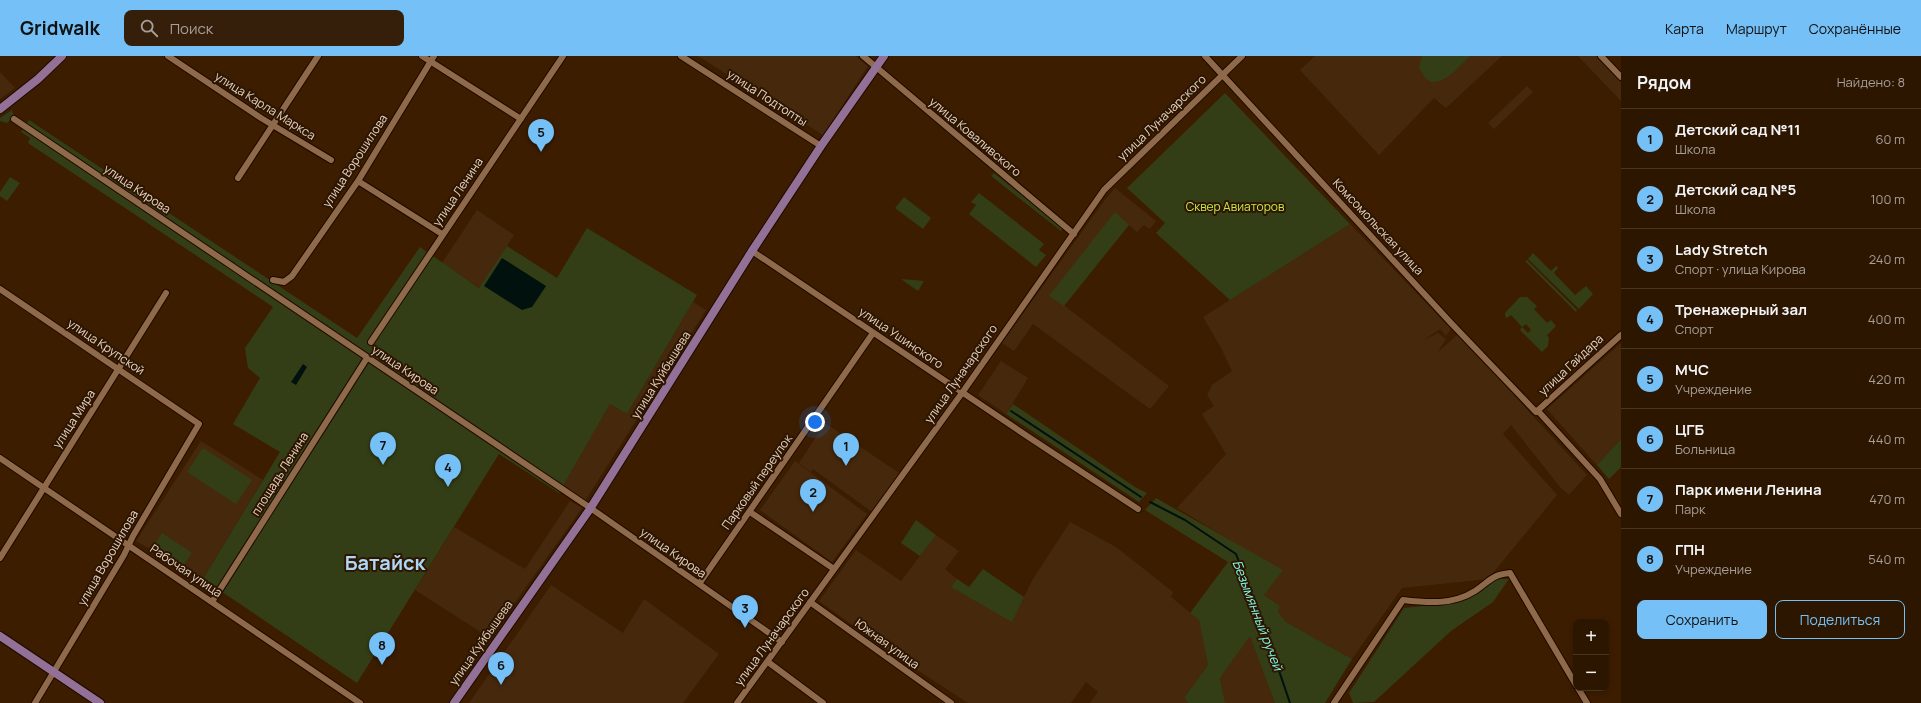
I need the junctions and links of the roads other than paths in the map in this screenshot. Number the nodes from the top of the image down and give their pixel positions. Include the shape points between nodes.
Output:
1 (62, 56) edge
2 (168, 56) edge
3 (318, 56) edge
4 (422, 56) edge
5 (563, 56) edge
6 (681, 56) edge
7 (863, 56) edge
8 (884, 56) edge
9 (1205, 56) edge
10 (1242, 56) edge
11 (1601, 56) edge
12 (432, 59) edge
13 (876, 67) junction
14 (1620, 73) edge
15 (1223, 75) junction
16 (0, 109) edge
17 (14, 119) dead end
18 (521, 119) junction
19 (274, 124) junction
20 (821, 146) junction
21 (331, 160) dead end
22 (238, 178) dead end
23 (358, 181) junction
24 (442, 234) junction
25 (1074, 234) junction
26 (752, 251) junction
27 (273, 280) dead end
28 (0, 289) edge
29 (166, 293) dead end
30 (873, 333) junction
31 (1621, 334) edge
32 (371, 342) dead end
33 (367, 358) junction
34 (119, 369) junction
35 (962, 393) junction
36 (1537, 412) junction
37 (199, 424) joint
38 (0, 458) edge
39 (43, 487) junction
40 (590, 508) junction
41 (1138, 509) dead end
42 (750, 512) junction
43 (1621, 514) edge
44 (128, 545) junction
45 (0, 558) edge
46 (834, 569) junction
47 (699, 584) junction
48 (212, 602) junction
49 (810, 602) junction
50 (0, 636) edge
51 (782, 642) junction
52 (768, 662) junction
53 (54, 672) junction
54 (1573, 680) edge
55 (1580, 691) edge
56 (948, 702) edge
57 (35, 703) edge
58 (100, 703) edge
59 (360, 703) edge
60 (454, 703) edge
61 (737, 703) edge
62 (823, 703) edge
63 (1334, 703) edge
64 (1587, 703) edge

1 - 16 main road
2 - 19 street, улица Карла Маркса
3 - 19 street
4 - 12 street
5 - 18 street, улица Ленина
6 - 20 street, улица Подтопты
7 - 13 street, улица Коваливского
8 - 13 main road, улица Куйбышева
9 - 15 street, Комсомольская улица
10 - 15 street, улица Луначарского
11 - 14 street
12 - 18 street
12 - 23 street, улица Ворошилова
13 - 20 main road, улица Куйбышева
13 - 25 street, улица Коваливского
15 - 25 street, улица Луначарского via 1112,182
15 - 36 street, Комсомольская улица
17 - 33 street, улица Кирова
18 - 24 street, улица Ленина
19 - 21 street, улица Карла Маркса
19 - 22 street
20 - 26 main road, улица Куйбышева
23 - 24 street
23 - 27 street, улица Ворошилова via 292,276 284,282
24 - 32 street, улица Ленина
25 - 35 street, улица Луначарского
26 - 30 street, улица Ушинского
26 - 40 main road, улица Куйбышева
28 - 34 street, улица Крупской
29 - 34 street, улица Мира
30 - 35 street, улица Ушинского
30 - 42 street, Парковый переулок
31 - 36 street, улица Гайдара
33 - 40 street, улица Кирова
33 - 48 street, площадь Ленина
34 - 37 street, улица Крупской
34 - 39 street, улица Мира
35 - 41 street, улица Ушинского
35 - 46 street, улица Луначарского
36 - 43 street, Комсомольская улица via 1600,479
37 - 44 street, улица Ворошилова
38 - 39 street, Рабочая улица
39 - 44 street, Рабочая улица
39 - 45 street, улица Мира
40 - 47 street, улица Кирова
40 - 60 main road, улица Куйбышева
42 - 46 street
42 - 47 street, Парковый переулок
44 - 48 street, Рабочая улица
44 - 53 street, улица Ворошилова
46 - 49 street, улица Луначарского
47 - 51 street, улица Кирова
48 - 59 street, Рабочая улица
49 - 51 street, улица Луначарского
49 - 56 street, Южная улица
50 - 53 main road
51 - 52 street, улица Луначарского
52 - 61 street, улица Луначарского
52 - 62 street
53 - 57 street, улица Ворошилова
53 - 58 main road
54 - 63 street via 1510,573 1498,574 1474,592 1446,603 1403,600
55 - 64 street

